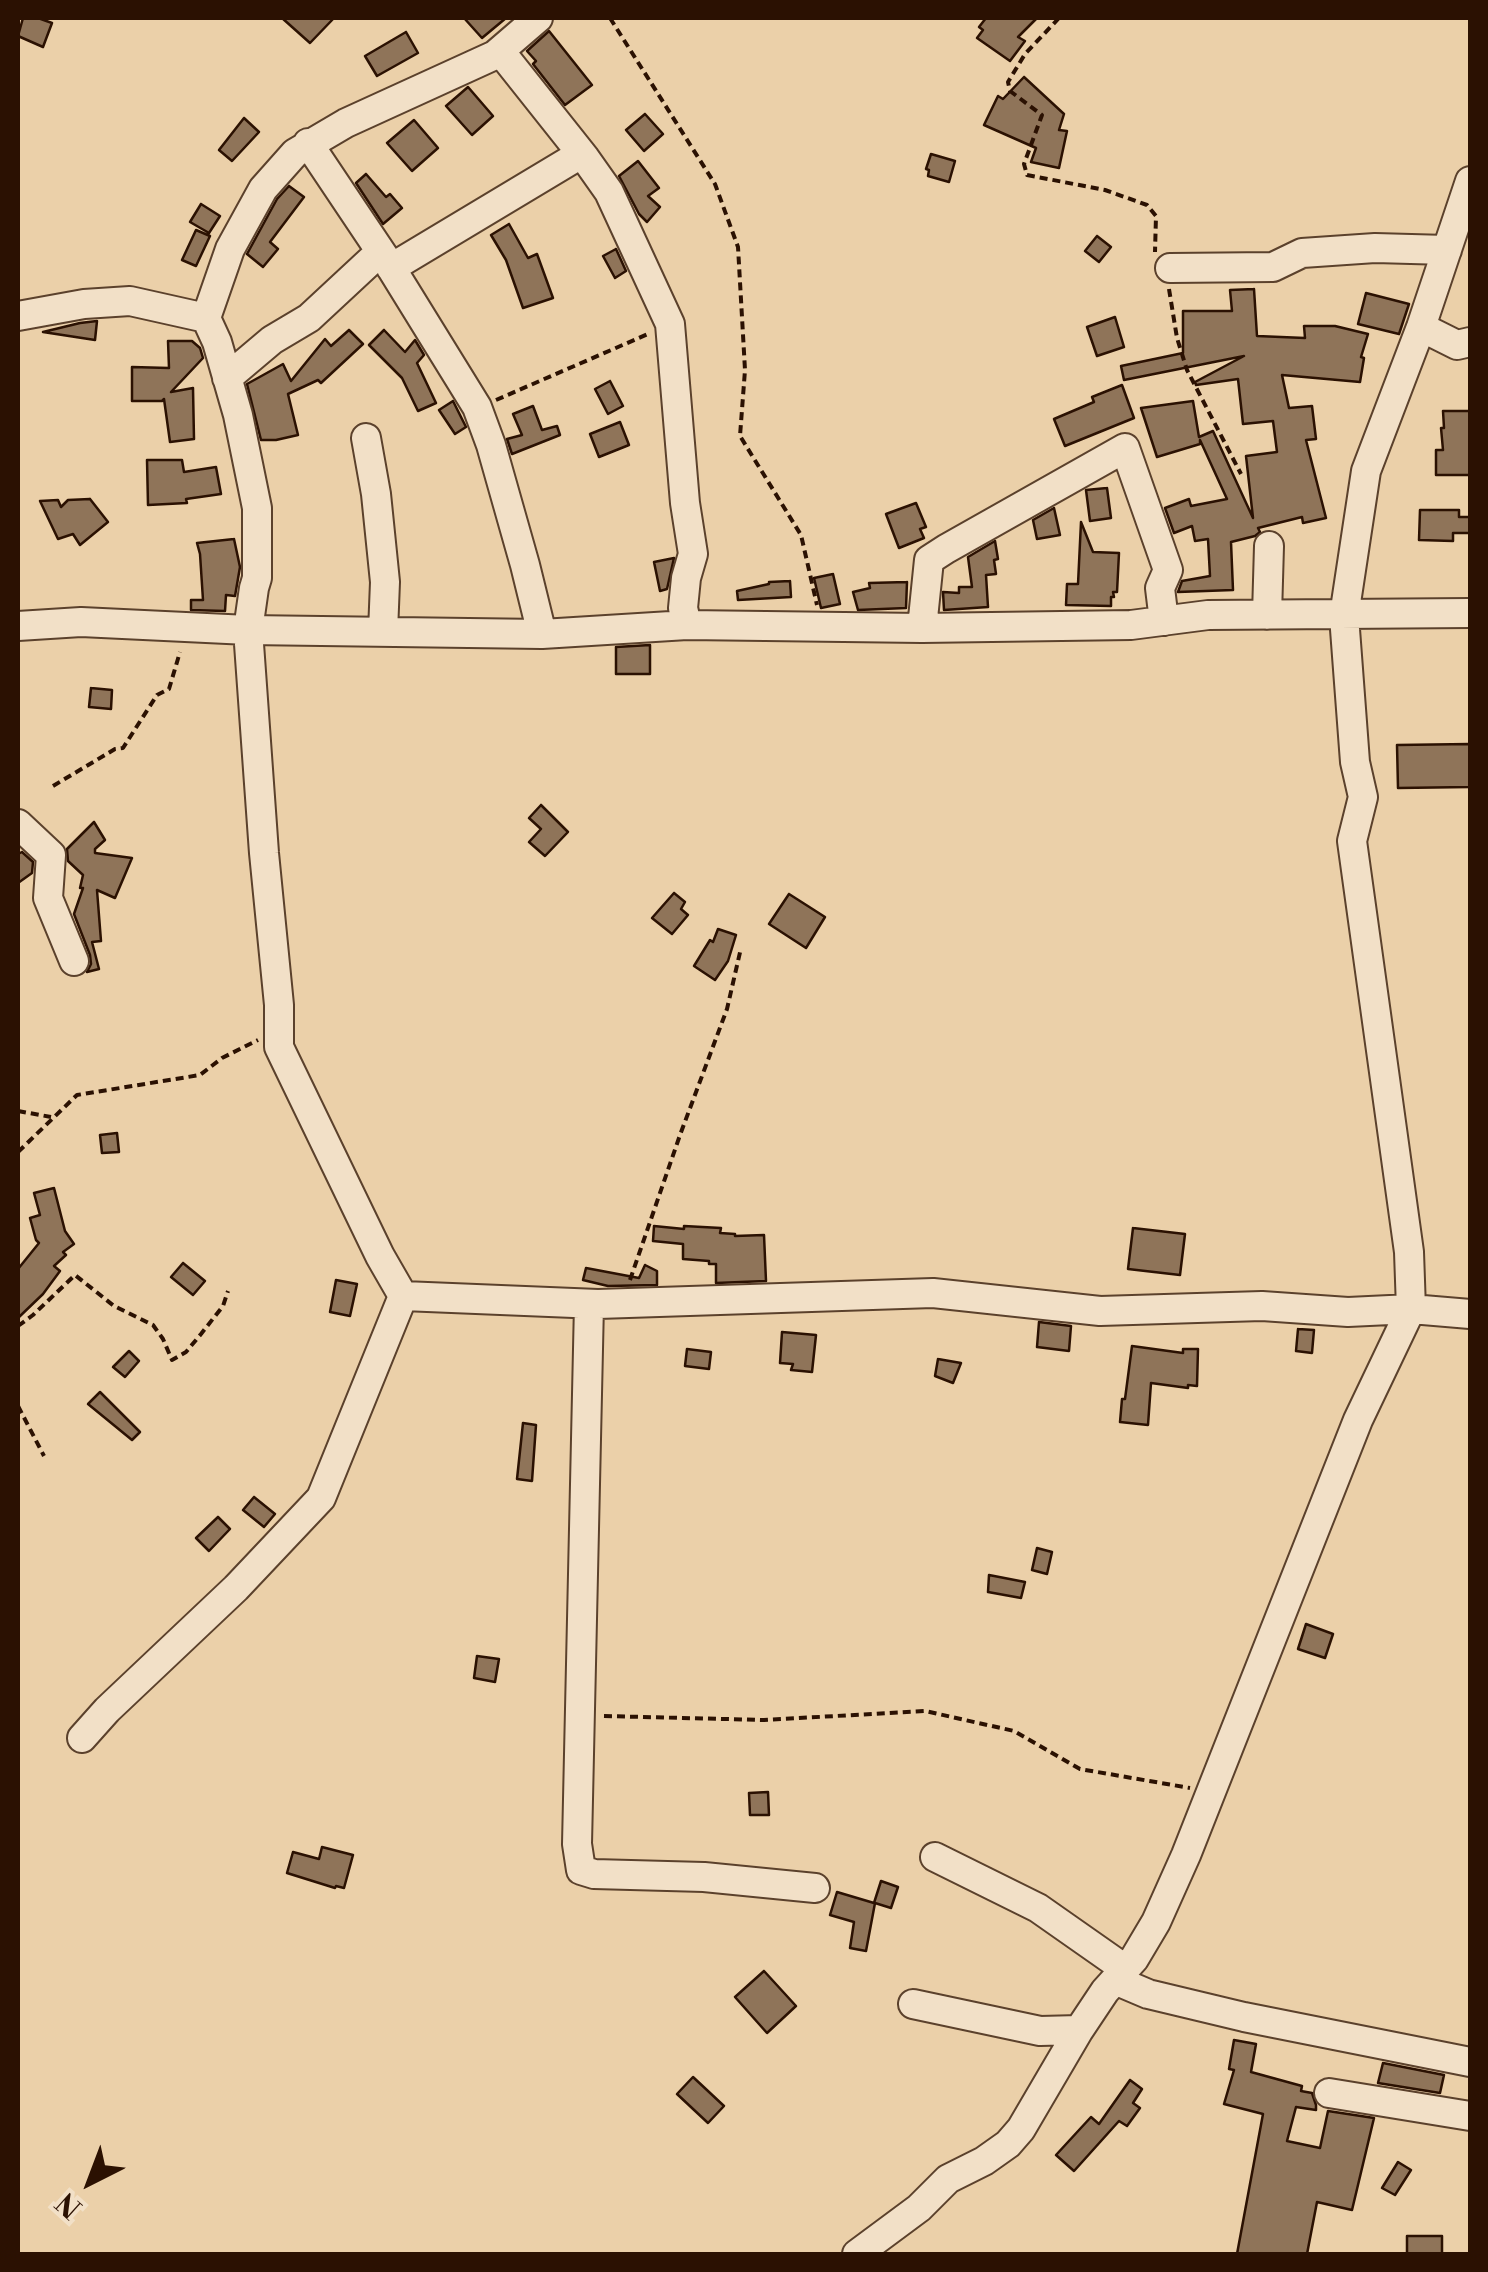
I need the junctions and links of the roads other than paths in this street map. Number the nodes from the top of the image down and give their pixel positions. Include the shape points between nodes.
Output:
1 (538, 18) edge
2 (500, 51) junction
3 (308, 143) junction
4 (581, 154) junction
5 (1470, 181) edge
6 (1447, 250) junction
7 (385, 260) junction
8 (1170, 268) road end
9 (18, 316) edge
10 (206, 318) junction
11 (1421, 327) junction
12 (1470, 342) edge
13 (228, 378) junction
14 (366, 438) dead end
15 (1269, 546) dead end
16 (1470, 614) edge
17 (1268, 615) junction
18 (1344, 616) junction
19 (1164, 621) junction
20 (687, 625) junction
21 (18, 626) edge
22 (922, 628) junction
23 (248, 630) junction
24 (383, 632) junction
25 (542, 634) junction
26 (18, 824) edge
27 (74, 960) dead end
28 (403, 1296) junction
29 (590, 1304) junction
30 (1411, 1309) junction
31 (1470, 1314) edge
32 (82, 1738) dead end
33 (935, 1857) dead end
34 (815, 1888) dead end
35 (1120, 1975) junction
36 (914, 2004) dead end
37 (1079, 2030) junction
38 (1470, 2062) edge
39 (1329, 2093) dead end
40 (1470, 2116) edge
41 (858, 2254) edge

1 - 2 street
2 - 3 street
2 - 4 street
3 - 7 street
3 - 10 street via 263,189 230,248
4 - 7 street
4 - 20 street via 609,192 670,324 693,554 683,608
5 - 6 street
6 - 8 street via 1375,248 1302,254 1273,267
6 - 11 street
7 - 13 street
7 - 25 street via 478,408
9 - 10 street via 130,301
10 - 13 street
11 - 12 street via 1457,344
11 - 18 street via 1366,471
13 - 23 street via 257,508 257,578
14 - 24 street via 386,582
15 - 17 street
16 - 18 street
17 - 18 street
17 - 19 street
18 - 30 street via 1362,796 1352,841 1409,1252
19 - 22 street
19 - 22 street via 1160,588 1168,570 1124,448 930,560
20 - 22 street
20 - 25 street
21 - 23 street via 80,622
23 - 24 street
23 - 28 street via 279,1047
24 - 25 street
26 - 27 street via 52,855 48,898
28 - 29 street
28 - 32 street via 320,1498
29 - 30 street via 933,1293 1100,1311
29 - 34 street via 580,1870
30 - 31 street
30 - 35 street via 1358,1420 1156,1922
33 - 35 street via 1038,1908
35 - 37 street
35 - 38 street via 1148,1994
36 - 37 street via 1040,2030
37 - 41 street via 1008,2144 948,2179
39 - 40 street

